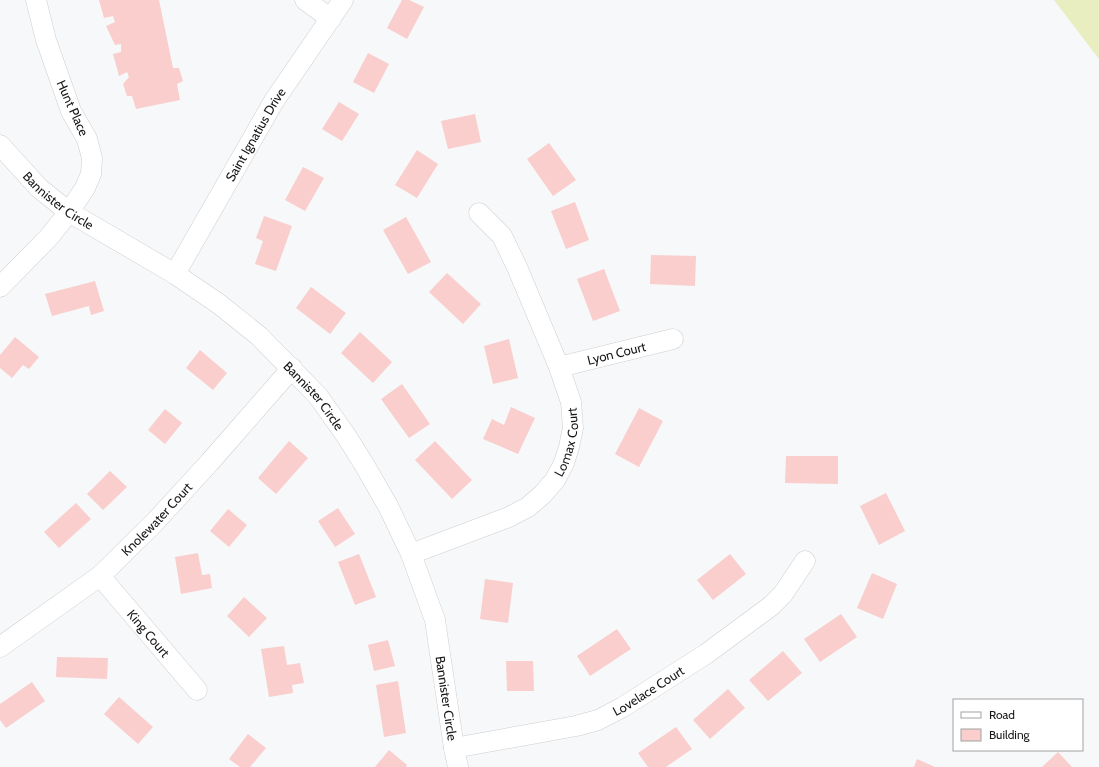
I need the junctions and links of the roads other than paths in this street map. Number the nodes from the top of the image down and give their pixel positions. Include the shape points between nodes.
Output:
1 (36, 0) edge
2 (305, 0) edge
3 (343, 0) edge
4 (331, 19) junction
5 (0, 145) edge
6 (69, 212) junction
7 (479, 213) dead end
8 (175, 274) junction
9 (0, 287) edge
10 (673, 339) dead end
11 (559, 367) junction
12 (292, 368) junction
13 (411, 554) junction
14 (804, 561) dead end
15 (100, 576) junction
16 (0, 647) edge
17 (197, 690) dead end
18 (456, 758) edge

1 - 6 street, Hunt Place via 46,40 71,111 87,139 92,158 91,174
2 - 4 street
3 - 4 street, Saint Ignatius Drive
4 - 8 street, Saint Ignatius Drive via 274,101
5 - 6 street, Bannister Circle via 39,188
6 - 8 street, Bannister Circle
6 - 9 street, Hunt Place via 49,237
7 - 11 street, Lomax Court via 502,236
8 - 12 street, Bannister Circle via 259,336
10 - 11 street, Lyon Court
11 - 13 street, Lomax Court via 571,402 573,428 564,463 555,480 528,507 509,517
12 - 13 street, Bannister Circle via 318,396 347,437 373,479
12 - 15 street, Knolewater Court via 154,523
13 - 18 street, Bannister Circle via 435,620
14 - 18 street, Lovelace Court via 783,594 771,606 706,654 622,707 598,720
15 - 16 street, Knolewater Court
15 - 17 street, King Court

